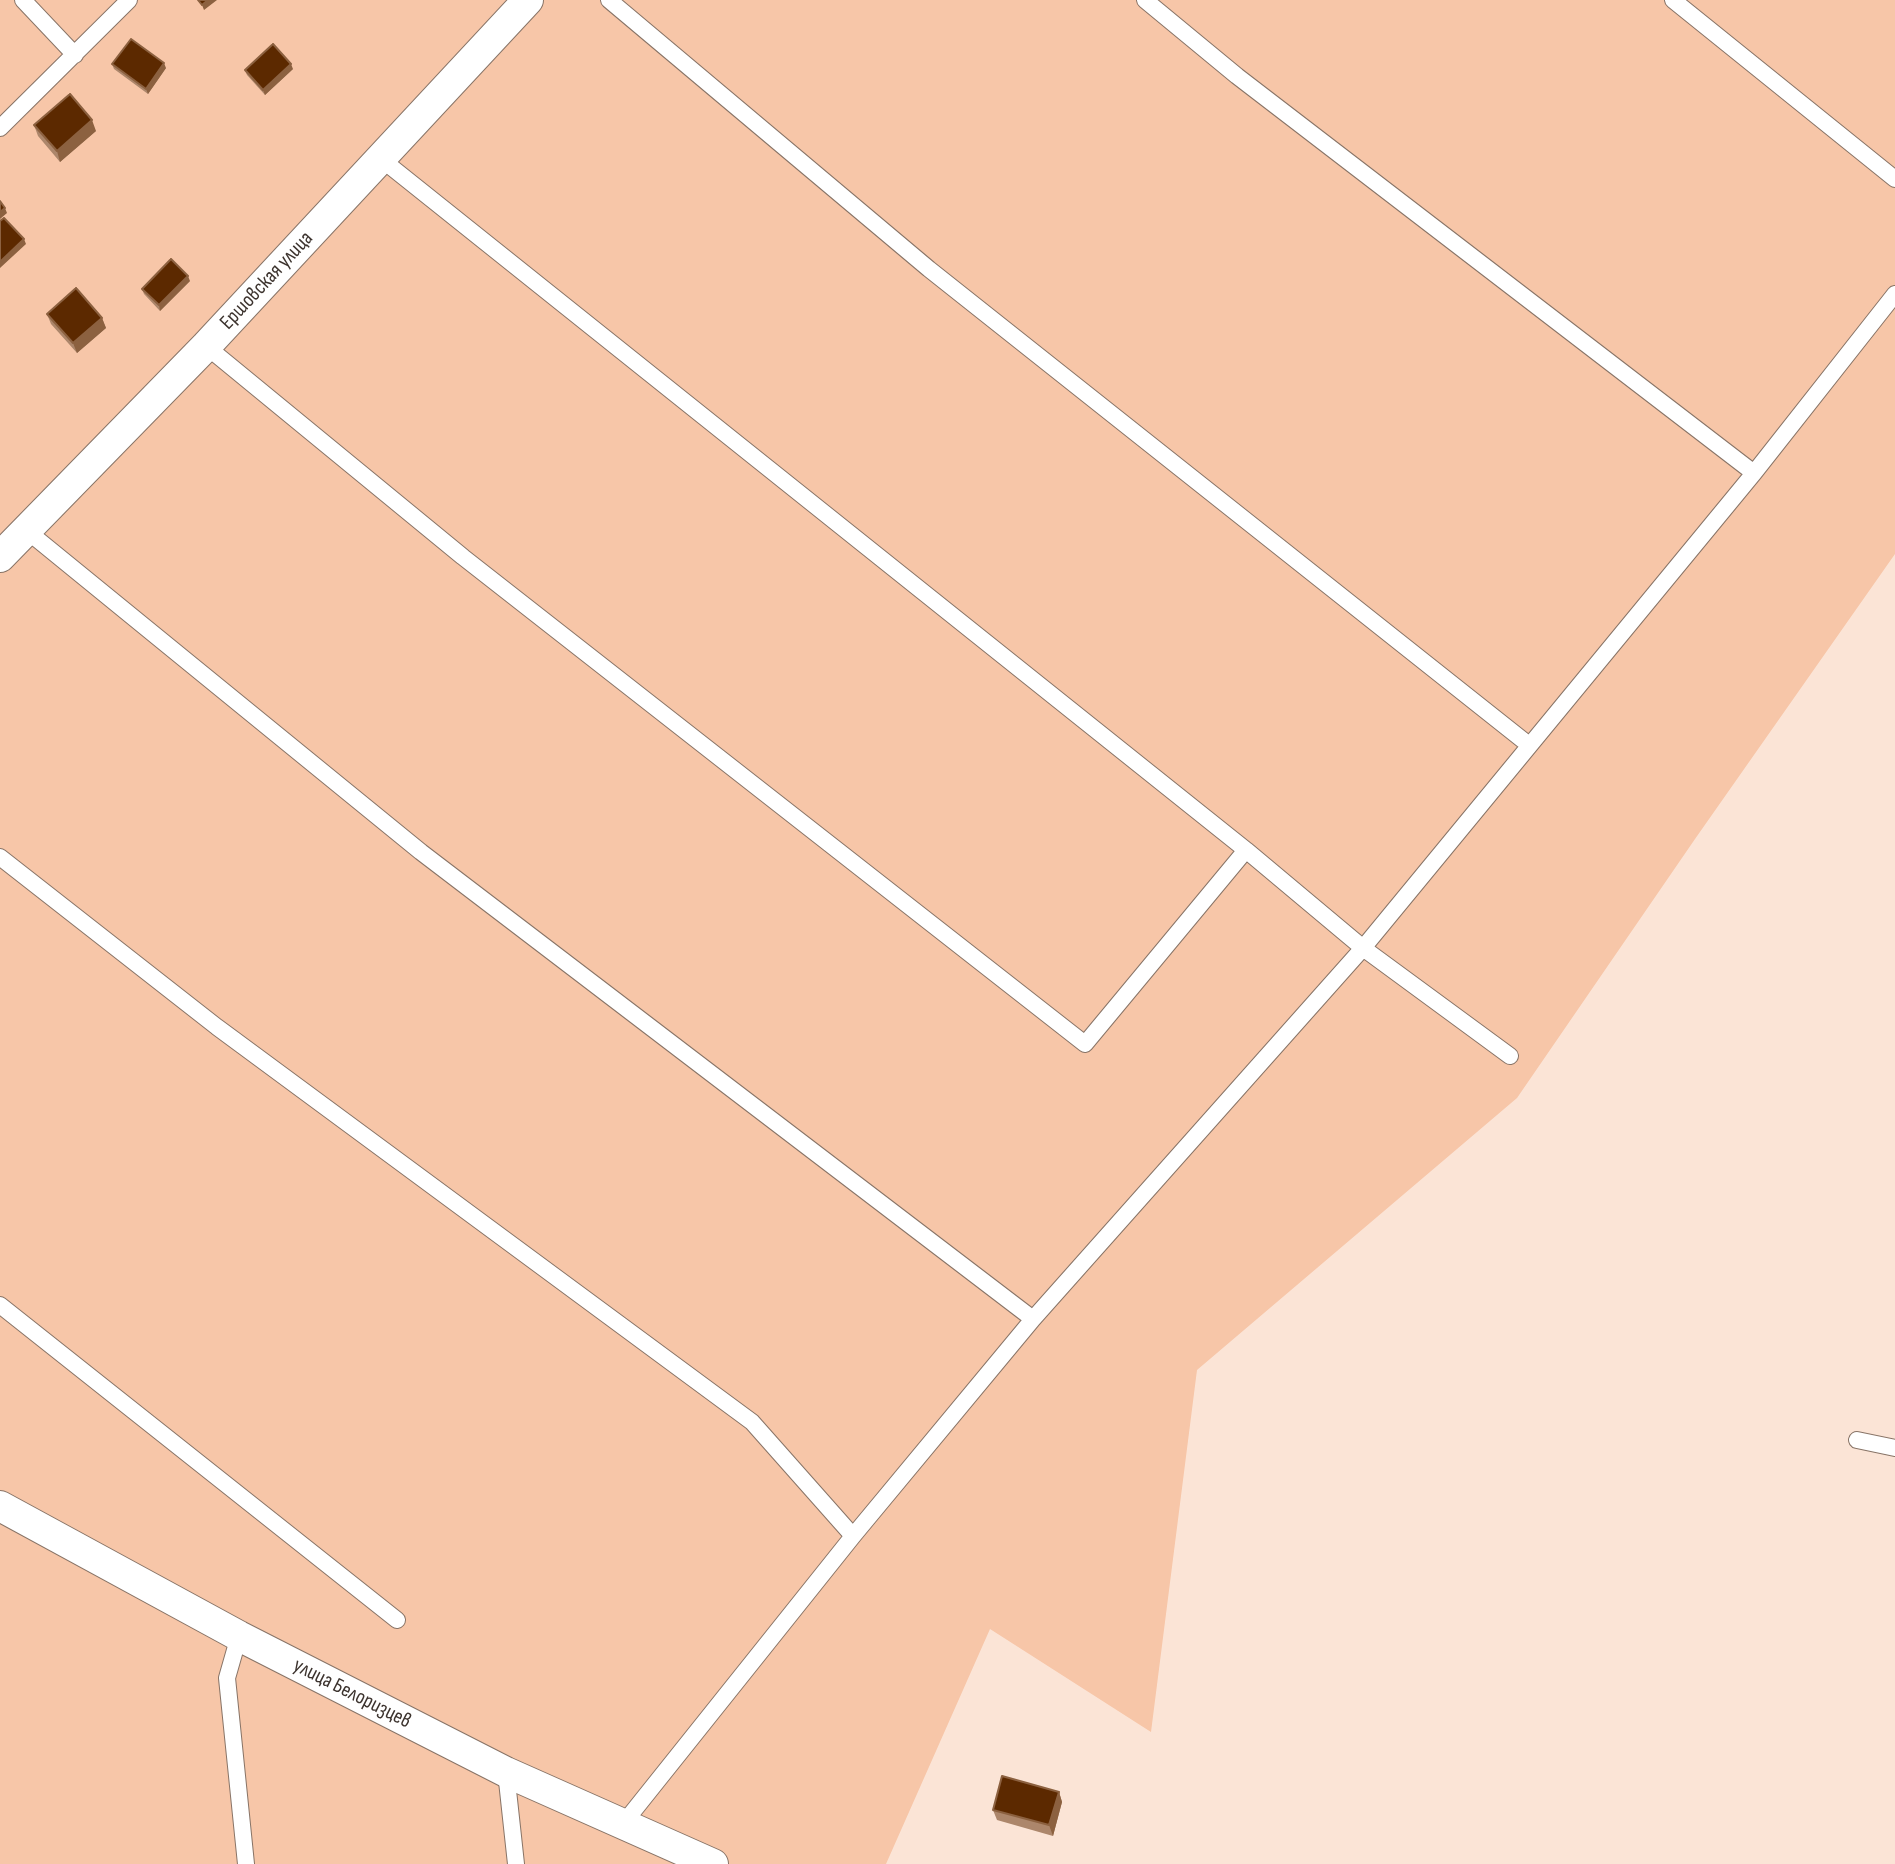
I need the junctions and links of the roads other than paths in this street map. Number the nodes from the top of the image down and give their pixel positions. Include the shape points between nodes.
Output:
1 (23, 0) edge
2 (130, 0) edge
3 (528, 0) edge
4 (608, 0) edge
5 (1145, 0) edge
6 (1673, 0) edge
7 (75, 55) junction
8 (0, 128) edge
9 (380, 158) junction
10 (1895, 179) edge
11 (1895, 294) edge
12 (206, 346) junction
13 (1754, 473) junction
14 (26, 530) junction
15 (0, 557) edge
16 (1529, 745) junction
17 (1246, 850) junction
18 (0, 857) edge
19 (1363, 948) junction
20 (1510, 1056) dead end
21 (0, 1306) edge
22 (1033, 1319) junction
23 (1857, 1440) dead end
24 (1895, 1448) edge
25 (0, 1506) edge
26 (853, 1536) junction
27 (397, 1620) dead end
28 (239, 1636) junction
29 (506, 1772) junction
30 (623, 1824) junction
31 (246, 1864) edge
32 (516, 1864) edge
33 (713, 1864) edge

1 - 7 lane
2 - 7 lane
3 - 9 street, Ершовская улица
4 - 16 lane via 929,269
5 - 13 lane via 1237,76
6 - 10 lane
7 - 8 lane
9 - 12 street, Ершовская улица
9 - 17 lane
11 - 13 lane
12 - 14 street, Ершовская улица
12 - 17 lane via 463,557 1085,1044
13 - 16 lane
14 - 15 street, Ершовская улица
14 - 22 lane via 421,852
16 - 19 lane
17 - 19 lane
18 - 26 lane via 217,1027 752,1422
19 - 20 lane
19 - 22 lane
21 - 27 lane
22 - 26 lane
23 - 24 lane
25 - 28 street, улица Белоризцев
26 - 30 lane
28 - 29 street, улица Белоризцев
28 - 31 lane via 227,1678
29 - 30 street, улица Белоризцев
29 - 32 lane
30 - 33 street, улица Белоризцев

